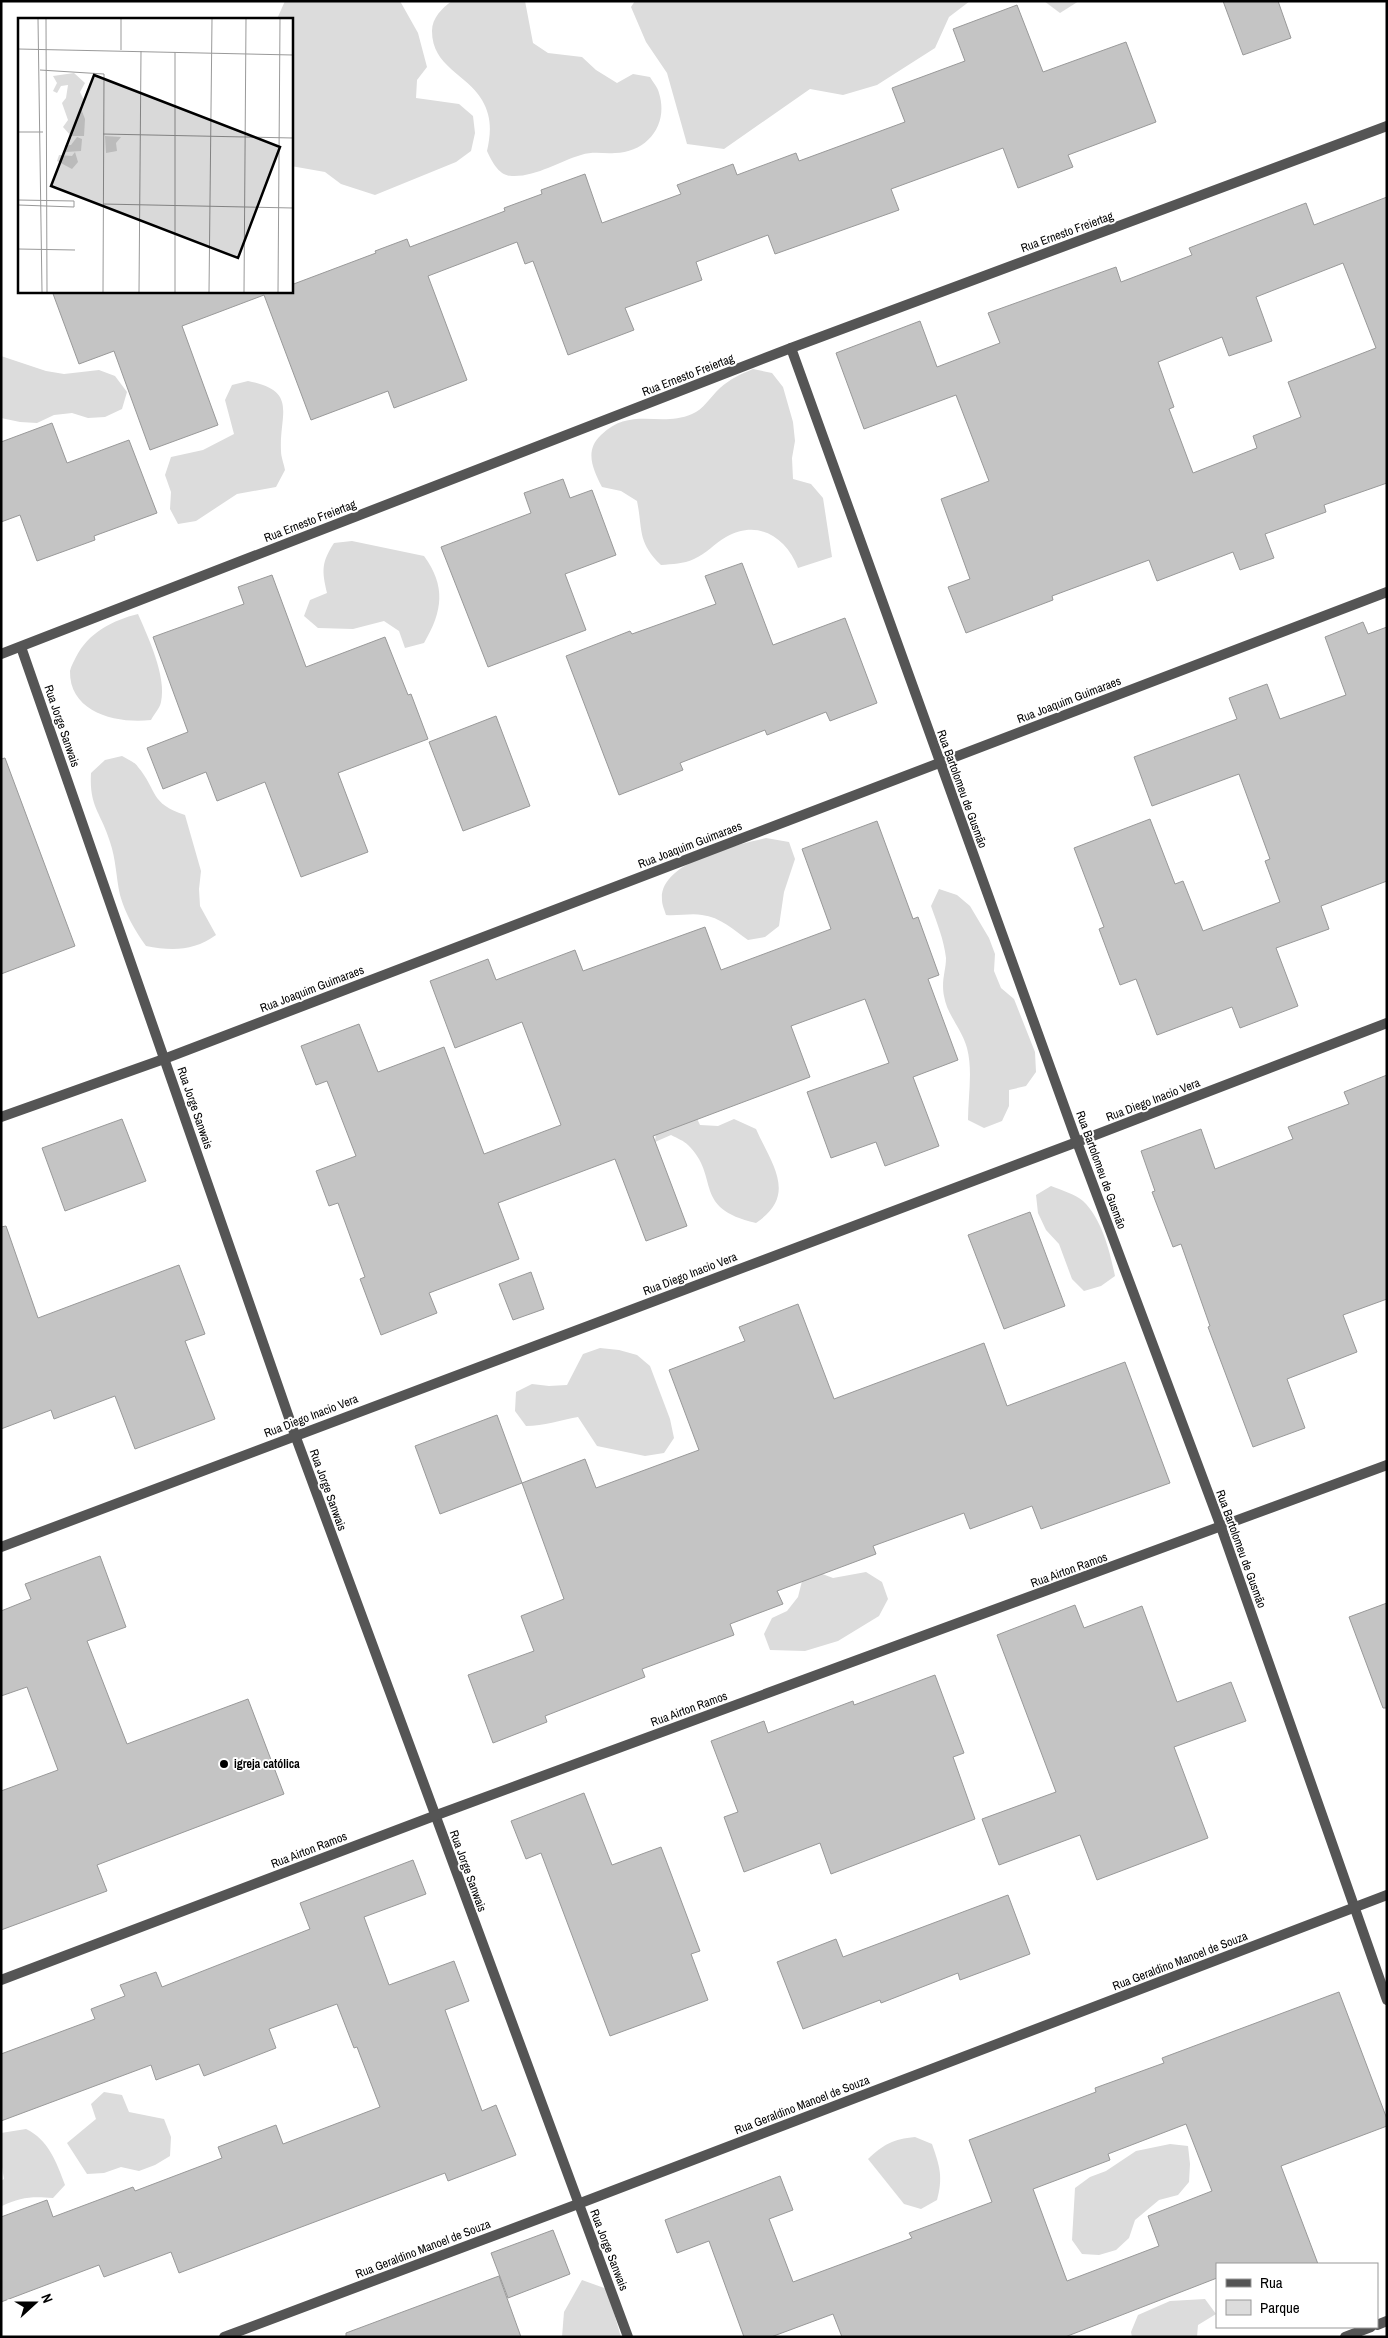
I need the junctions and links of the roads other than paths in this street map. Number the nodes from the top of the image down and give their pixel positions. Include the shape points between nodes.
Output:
1 (1387, 126) edge
2 (791, 348) junction
3 (1387, 592) edge
4 (21, 647) junction
5 (1, 654) edge
6 (940, 763) junction
7 (1387, 1022) edge
8 (164, 1059) junction
9 (1, 1117) edge
10 (1077, 1142) junction
11 (295, 1435) junction
12 (1387, 1465) edge
13 (1221, 1528) junction
14 (1, 1547) edge
15 (434, 1816) junction
16 (1387, 1895) edge
17 (1354, 1908) junction
18 (1, 1980) edge
19 (1387, 2000) edge
20 (578, 2204) junction
21 (1368, 2328) edge
22 (224, 2337) edge
23 (628, 2337) edge
24 (1345, 2337) edge

1 - 2 street, Rua Ernesto Freiertag
2 - 4 street, Rua Ernesto Freiertag
2 - 6 street, Rua Bartolomeu de Gusmão
3 - 6 street, Rua Joaquim Guimaraes
4 - 5 street, Rua Ernesto Freiertag
4 - 8 street, Rua Jorge Sanwais
6 - 8 street, Rua Joaquim Guimaraes
6 - 10 street, Rua Bartolomeu de Gusmão
7 - 10 street, Rua Diego Inacio Vera
8 - 9 street, Rua Joaquim Guimaraes
8 - 11 street, Rua Jorge Sanwais
10 - 11 street, Rua Diego Inacio Vera
10 - 13 street, Rua Bartolomeu de Gusmão
11 - 14 street, Rua Diego Inacio Vera
11 - 15 street, Rua Jorge Sanwais
12 - 13 street, Rua Airton Ramos
13 - 15 street, Rua Airton Ramos
13 - 17 street, Rua Bartolomeu de Gusmão
15 - 18 street, Rua Airton Ramos
15 - 20 street, Rua Jorge Sanwais
16 - 17 street, Rua Geraldino Manoel de Souza
17 - 19 street, Rua Bartolomeu de Gusmão
17 - 20 street, Rua Geraldino Manoel de Souza
20 - 22 street, Rua Geraldino Manoel de Souza
20 - 23 street, Rua Jorge Sanwais
21 - 24 street

